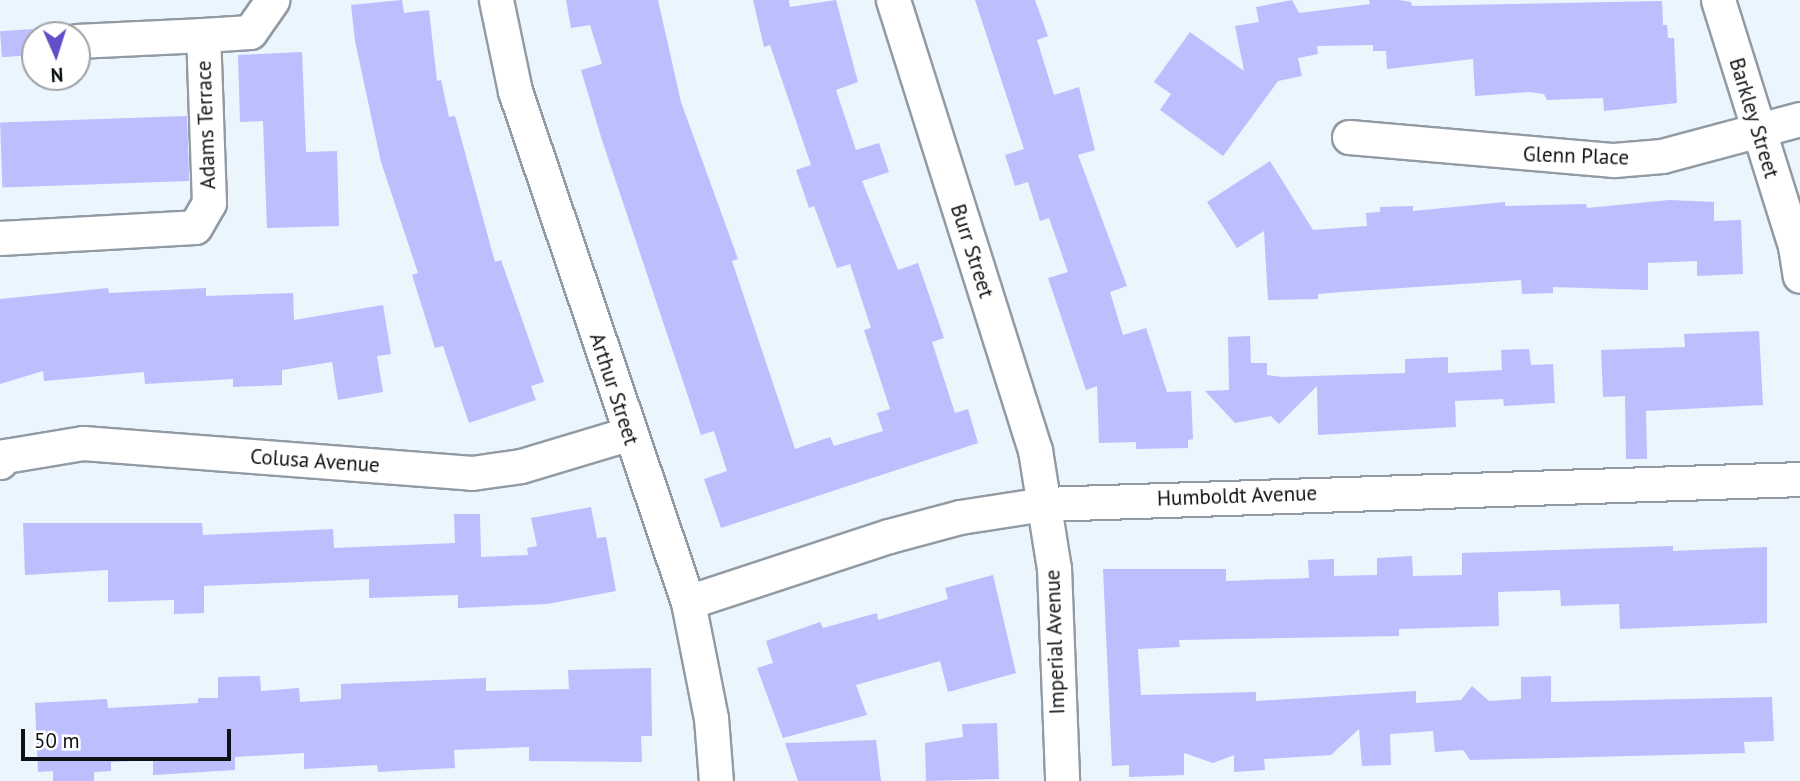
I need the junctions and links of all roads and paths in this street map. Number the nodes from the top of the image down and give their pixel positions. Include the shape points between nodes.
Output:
1 (272, 0) edge
2 (496, 0) edge
3 (893, 0) edge
4 (1718, 0) edge
5 (203, 35) junction
6 (91, 40) edge
7 (1800, 119) edge
8 (1758, 131) junction
9 (1349, 137) dead end
10 (0, 238) edge
11 (1800, 276) edge
12 (628, 434) junction
13 (0, 462) edge
14 (1800, 479) edge
15 (1045, 503) junction
16 (688, 602) junction
17 (716, 781) edge
18 (1062, 781) edge

1 - 5 street, Adams Terrace via 250,32
2 - 12 street, Arthur Street via 515,91
3 - 15 street, Burr Street via 1035,450
4 - 8 street, Barkley Street
5 - 6 street
5 - 10 street, Adams Terrace via 209,203 195,227
7 - 8 street, Glenn Place
8 - 9 street, Glenn Place via 1661,156 1614,160
8 - 11 street, Barkley Street via 1795,246
12 - 13 street, Colusa Avenue via 521,466 472,473 83,443 5,456
12 - 16 street, Arthur Street
14 - 15 street, Humboldt Avenue
15 - 16 street, Humboldt Avenue via 960,517 889,536
15 - 18 street, Imperial Avenue via 1054,568
16 - 17 street, Arthur Street via 710,707

